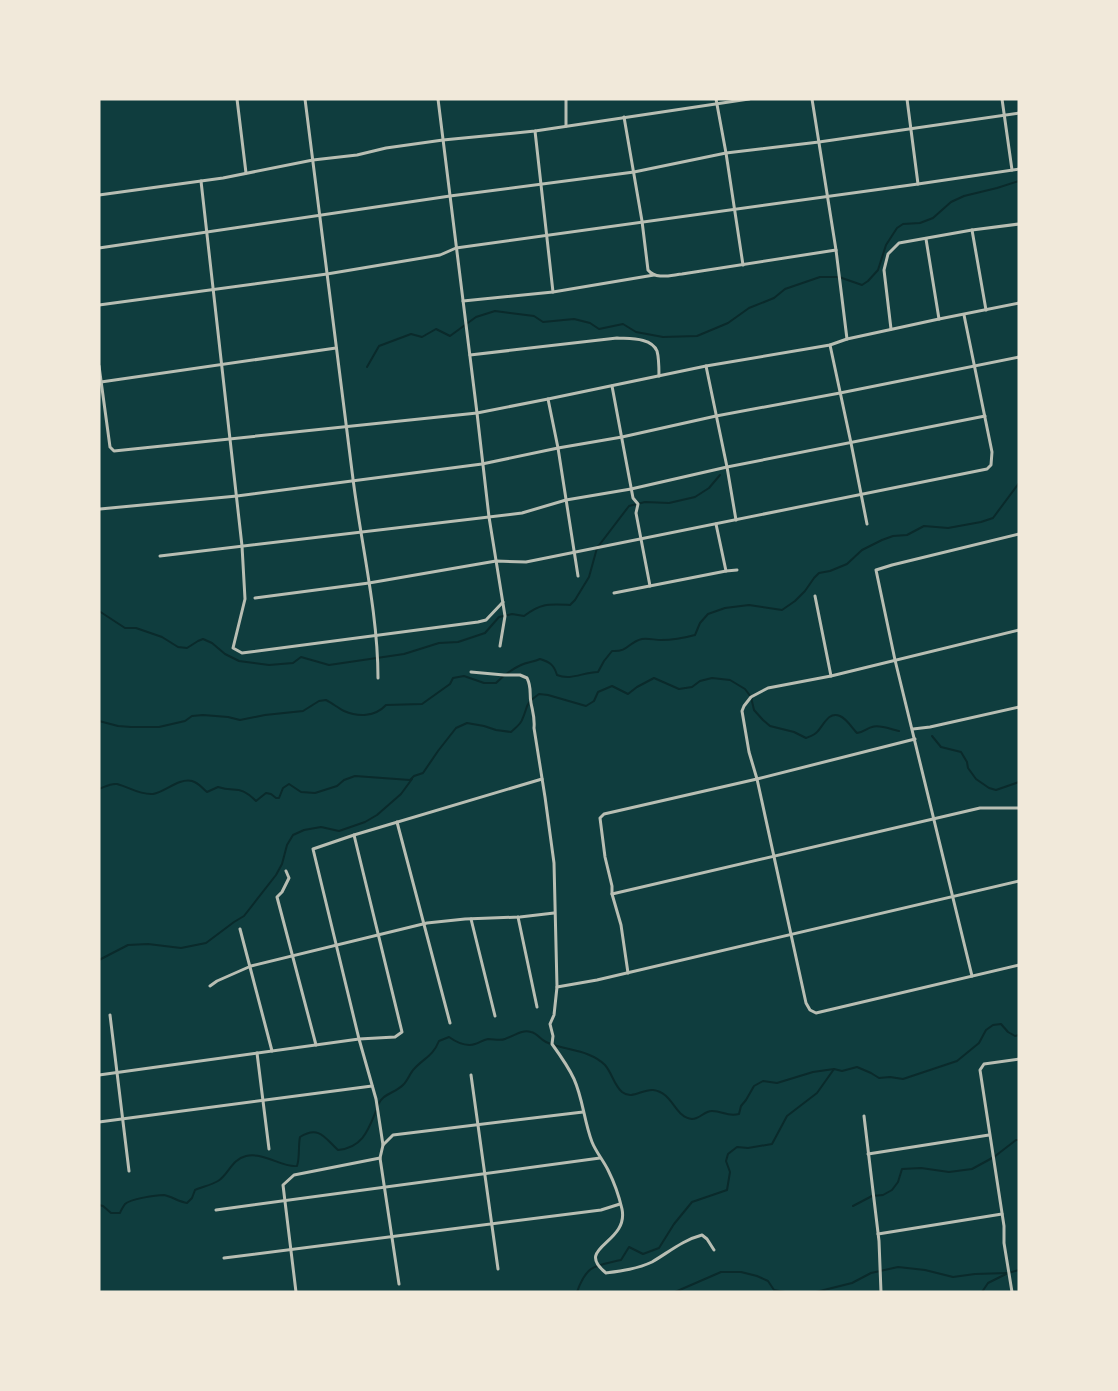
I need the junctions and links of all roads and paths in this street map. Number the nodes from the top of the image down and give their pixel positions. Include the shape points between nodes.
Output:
1 (237, 99) edge
2 (305, 99) edge
3 (438, 99) edge
4 (566, 99) edge
5 (749, 99) edge
6 (812, 99) edge
7 (907, 99) edge
8 (1002, 99) edge
9 (717, 101) edge
10 (1019, 113) edge
11 (624, 116) junction
12 (1006, 116) junction
13 (566, 126) junction
14 (911, 129) junction
15 (535, 130) junction
16 (443, 140) junction
17 (819, 142) junction
18 (726, 153) junction
19 (313, 160) junction
20 (1019, 169) edge
21 (1012, 170) junction
22 (634, 172) junction
23 (246, 173) junction
24 (201, 181) junction
25 (541, 184) junction
26 (918, 184) junction
27 (99, 195) edge
28 (450, 196) junction
29 (827, 196) junction
30 (734, 210) junction
31 (320, 215) junction
32 (642, 221) junction
33 (1019, 224) edge
34 (972, 230) junction
35 (207, 232) junction
36 (546, 236) junction
37 (926, 238) junction
38 (99, 248) edge
39 (456, 248) junction
40 (836, 250) junction
41 (743, 265) junction
42 (327, 274) junction
43 (655, 275) junction
44 (214, 289) junction
45 (553, 292) junction
46 (463, 301) junction
47 (1019, 303) edge
48 (99, 305) edge
49 (986, 310) junction
50 (964, 315) junction
51 (939, 319) junction
52 (891, 329) junction
53 (847, 339) junction
54 (830, 345) junction
55 (336, 348) junction
56 (470, 355) junction
57 (1019, 357) edge
58 (222, 364) junction
59 (99, 366) edge
60 (706, 366) junction
61 (975, 366) junction
62 (659, 376) junction
63 (101, 382) junction
64 (612, 386) junction
65 (840, 393) junction
66 (548, 399) junction
67 (477, 413) junction
68 (716, 416) junction
69 (984, 416) junction
70 (346, 426) junction
71 (622, 437) junction
72 (231, 438) junction
73 (851, 443) junction
74 (558, 448) junction
75 (482, 464) junction
76 (727, 467) junction
77 (353, 481) junction
78 (631, 489) junction
79 (862, 494) junction
80 (237, 496) junction
81 (566, 500) junction
82 (100, 509) edge
83 (489, 516) junction
84 (736, 520) junction
85 (716, 524) junction
86 (867, 524) dead end
87 (360, 531) junction
88 (1019, 534) edge
89 (641, 540) junction
90 (242, 546) junction
91 (573, 552) junction
92 (160, 556) dead end
93 (496, 561) junction
94 (736, 570) dead end
95 (726, 571) junction
96 (578, 576) dead end
97 (369, 583) junction
98 (650, 585) junction
99 (614, 593) dead end
100 (815, 596) dead end
101 (255, 598) dead end
102 (503, 602) junction
103 (1019, 630) edge
104 (375, 636) junction
105 (500, 646) dead end
106 (895, 660) junction
107 (471, 672) dead end
108 (831, 676) junction
109 (378, 678) dead end
110 (1019, 707) edge
111 (913, 729) junction
112 (915, 739) junction
113 (542, 779) junction
114 (757, 779) junction
115 (1019, 808) edge
116 (934, 819) junction
117 (396, 822) junction
118 (354, 835) junction
119 (773, 856) junction
120 (286, 871) dead end
121 (1019, 881) edge
122 (612, 894) junction
123 (953, 896) junction
124 (554, 913) junction
125 (518, 917) junction
126 (471, 919) junction
127 (424, 924) junction
128 (240, 929) dead end
129 (378, 935) junction
130 (791, 935) junction
131 (337, 946) junction
132 (293, 956) junction
133 (1019, 965) edge
134 (250, 967) junction
135 (628, 973) junction
136 (972, 976) junction
137 (210, 986) dead end
138 (557, 987) junction
139 (537, 1008) dead end
140 (110, 1015) dead end
141 (495, 1016) dead end
142 (450, 1023) dead end
143 (359, 1039) junction
144 (316, 1045) junction
145 (272, 1051) junction
146 (257, 1053) junction
147 (1019, 1059) edge
148 (117, 1072) junction
149 (99, 1074) edge
150 (471, 1075) dead end
151 (372, 1086) junction
152 (263, 1100) junction
153 (583, 1112) junction
154 (864, 1116) dead end
155 (123, 1118) junction
156 (99, 1122) edge
157 (477, 1125) junction
158 (989, 1135) junction
159 (383, 1144) junction
160 (269, 1149) dead end
161 (868, 1154) junction
162 (380, 1158) junction
163 (600, 1158) junction
164 (129, 1171) dead end
165 (484, 1173) junction
166 (385, 1187) junction
167 (285, 1200) junction
168 (620, 1204) junction
169 (216, 1210) dead end
170 (1002, 1214) junction
171 (491, 1224) junction
172 (878, 1234) junction
173 (392, 1237) junction
174 (291, 1250) junction
175 (714, 1250) dead end
176 (224, 1258) dead end
177 (498, 1269) dead end
178 (399, 1284) dead end
179 (296, 1292) edge
180 (881, 1292) edge
181 (1012, 1292) edge

1 - 23 street
2 - 19 street
3 - 16 street
4 - 13 street
5 - 9 street
6 - 17 street
7 - 14 street
8 - 12 street
9 - 11 street
9 - 18 street
10 - 12 street
11 - 13 street
11 - 22 street
12 - 14 street
12 - 21 street
13 - 15 street
14 - 17 street
14 - 26 street
15 - 16 street
15 - 25 street
16 - 19 street
16 - 28 street
17 - 18 street
17 - 29 street
18 - 22 street
18 - 30 street
19 - 23 street
19 - 31 street
20 - 21 street
21 - 26 street
22 - 25 street
22 - 32 street
23 - 24 street
24 - 27 street
24 - 35 street
25 - 28 street
25 - 36 street
26 - 29 street
28 - 31 street
28 - 39 street
29 - 30 street
29 - 40 street
30 - 32 street
30 - 41 street
31 - 35 street
31 - 42 street
32 - 36 street
32 - 43 street via 648,270
33 - 34 street
34 - 37 street
34 - 49 street
35 - 38 street
35 - 44 street
36 - 39 street
36 - 45 street
37 - 51 street
37 - 52 street via 899,243 888,254 884,270
39 - 42 street via 440,255
39 - 46 street
40 - 41 street
40 - 53 street
41 - 43 street
42 - 44 street
42 - 55 street
43 - 45 street
44 - 48 street
44 - 58 street
45 - 46 street
46 - 56 street
47 - 49 street
49 - 50 street
50 - 51 street
50 - 61 street
51 - 52 street
52 - 53 street
53 - 54 street
54 - 60 street
54 - 65 street
55 - 58 street
55 - 70 street
56 - 62 street via 617,338 641,340 657,351
56 - 67 street
57 - 61 street
58 - 63 street
58 - 72 street
59 - 63 street
60 - 62 street
60 - 68 street
61 - 65 street
61 - 69 street
62 - 64 street
63 - 72 street via 110,447 114,451
64 - 66 street
64 - 71 street
65 - 68 street
65 - 73 street
66 - 67 street
66 - 74 street
67 - 70 street
67 - 75 street
68 - 71 street
68 - 76 street
69 - 73 street
69 - 79 street via 992,452 992,465 987,469
70 - 72 street
70 - 77 street
71 - 74 street
71 - 78 street
72 - 80 street
73 - 76 street
73 - 79 street
74 - 75 street
74 - 81 street
75 - 77 street
75 - 83 street
76 - 78 street
76 - 84 street
77 - 80 street
77 - 87 street
78 - 81 street
78 - 89 street via 638,504
79 - 84 street
79 - 86 street
80 - 82 street
80 - 90 street
81 - 83 street via 522,513
81 - 91 street
83 - 87 street
83 - 93 street
84 - 85 street
85 - 89 street
85 - 95 street
87 - 90 street
87 - 97 street
88 - 106 street via 876,570
89 - 91 street
89 - 98 street
90 - 92 street
90 - 104 street via 245,599 233,648 242,653
91 - 93 street via 525,562
91 - 96 street
93 - 97 street
93 - 102 street
94 - 95 street
95 - 98 street
97 - 101 street
97 - 104 street
98 - 99 street
100 - 108 street
102 - 104 street via 486,620
102 - 105 street
103 - 106 street
104 - 109 street
106 - 108 street
106 - 111 street
107 - 113 street via 527,678
108 - 114 street via 768,688 744,706 748,752
110 - 111 street
111 - 112 street
112 - 114 street
112 - 116 street
113 - 117 street
113 - 124 street via 554,863
114 - 119 street
114 - 122 street via 604,814 600,824
115 - 116 street via 980,808
116 - 119 street
116 - 123 street
117 - 118 street
117 - 127 street
118 - 129 street
118 - 131 street via 313,849
119 - 122 street
119 - 130 street
120 - 132 street via 289,878 277,897
121 - 123 street
122 - 135 street
123 - 130 street
123 - 136 street
124 - 125 street
124 - 138 street
125 - 126 street
125 - 139 street
126 - 127 street
126 - 141 street
127 - 129 street
127 - 142 street
128 - 134 street
129 - 131 street
129 - 143 street via 402,1032 395,1037
130 - 135 street
130 - 136 street via 806,1003 816,1013
131 - 132 street
131 - 143 street
132 - 134 street
132 - 144 street
133 - 136 street
134 - 137 street
134 - 145 street
135 - 138 street
138 - 153 street via 550,1024 552,1044 575,1081
140 - 148 street
143 - 144 street
143 - 151 street
144 - 145 street
145 - 146 street
146 - 148 street
146 - 152 street
147 - 158 street via 984,1064 980,1070
148 - 149 street
148 - 155 street
150 - 157 street
151 - 152 street
151 - 159 street
152 - 155 street
152 - 160 street
153 - 157 street
153 - 163 street
154 - 161 street
155 - 156 street
155 - 164 street
157 - 159 street via 393,1135
157 - 165 street
158 - 161 street
158 - 170 street
159 - 162 street
161 - 172 street
162 - 166 street
162 - 167 street via 294,1175 283,1185
163 - 165 street
163 - 168 street
165 - 166 street
165 - 171 street
166 - 167 street
166 - 173 street
167 - 169 street
167 - 174 street
168 - 171 street via 601,1210
168 - 175 street via 620,1229 599,1248 595,1258 596,1266 606,1273 649,1263 702,1235
170 - 172 street
170 - 181 street
171 - 173 street
171 - 177 street
172 - 180 street
173 - 174 street
173 - 178 street
174 - 176 street
174 - 179 street

